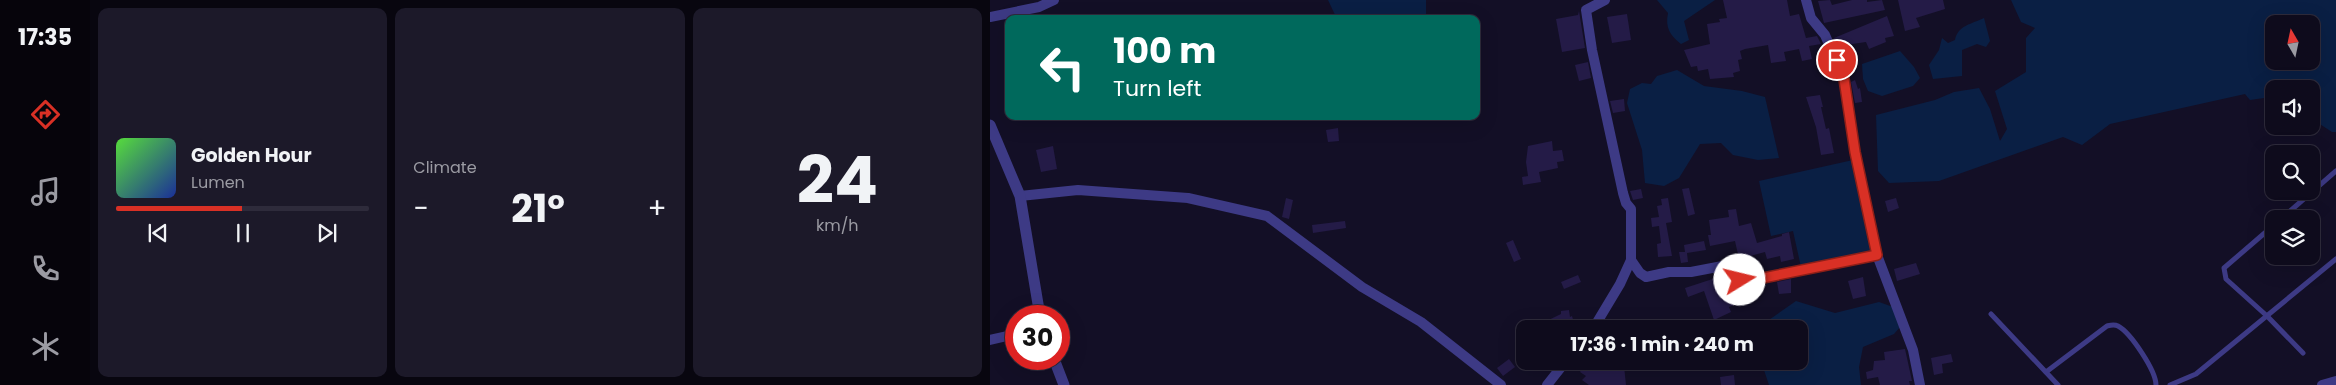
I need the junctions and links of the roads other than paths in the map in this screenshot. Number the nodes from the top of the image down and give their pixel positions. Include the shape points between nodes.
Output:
1 (1054, 0) edge
2 (1605, 0) edge
3 (1806, 0) edge
4 (990, 17) edge
5 (990, 125) edge
6 (2336, 171) edge
7 (1020, 196) junction
8 (2291, 210) edge
9 (2265, 233) edge
10 (1877, 255) junction
11 (2336, 259) edge
12 (1631, 260) junction
13 (1038, 305) edge
14 (1991, 314) dead end
15 (2267, 316) junction
16 (1598, 320) edge
17 (1005, 337) edge
18 (990, 340) edge
19 (2303, 354) dead end
20 (1058, 370) edge
21 (1559, 370) edge
22 (2046, 372) junction
23 (2336, 381) edge
24 (1064, 385) edge
25 (1501, 385) edge
26 (1547, 385) edge
27 (1920, 385) edge
28 (2058, 385) edge
29 (2156, 385) edge
30 (2170, 385) edge
31 (2322, 385) edge

1 - 4 street via 1040,7
2 - 12 street via 1586,10 1623,193 1631,209
3 - 10 street via 1811,18 1825,36 1844,79 1855,152
5 - 7 street
6 - 8 lane
7 - 13 street
7 - 25 street via 1078,190 1188,198 1267,216 1362,287 1421,322
9 - 15 lane via 2224,268 2226,280
10 - 12 street via 1743,282 1733,264 1646,276
10 - 27 street via 1913,350
11 - 15 lane
12 - 16 street
14 - 22 lane
15 - 19 lane
15 - 30 lane via 2196,374
17 - 18 street
20 - 24 street
21 - 26 street
22 - 28 lane
22 - 29 lane via 2113,324 2120,326 2150,366
23 - 31 street

